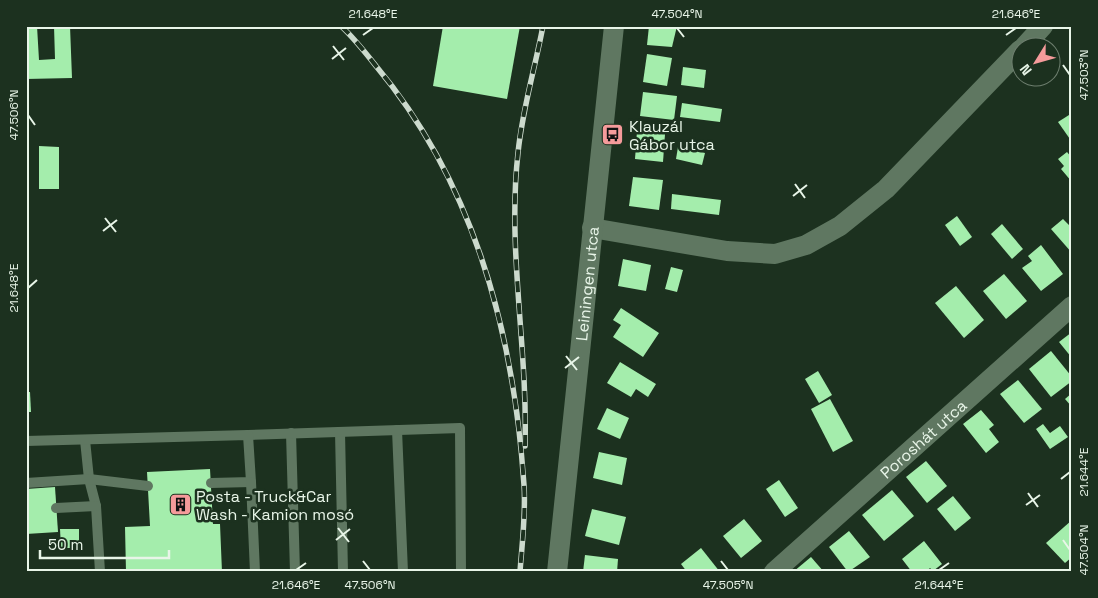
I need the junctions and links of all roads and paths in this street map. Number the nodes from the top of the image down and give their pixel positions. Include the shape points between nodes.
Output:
1 (614, 26) edge
2 (1043, 26) edge
3 (1032, 38) edge
4 (1010, 61) edge
5 (592, 228) junction
6 (1072, 306) edge
7 (397, 430) junction
8 (340, 432) junction
9 (291, 433) junction
10 (248, 435) junction
11 (85, 440) junction
12 (26, 441) edge
13 (89, 479) junction
14 (251, 482) junction
15 (26, 483) edge
16 (211, 483) dead end
17 (148, 486) dead end
18 (96, 506) junction
19 (56, 508) dead end
20 (100, 572) edge
21 (255, 572) edge
22 (295, 572) edge
23 (343, 572) edge
24 (403, 572) edge
25 (461, 572) edge
26 (557, 572) edge
27 (774, 572) edge

1 - 5 street, Leiningen utca
2 - 3 street
4 - 5 street via 886,189 840,226 806,245 775,254 727,250
5 - 26 street, Leiningen utca
6 - 27 street, Poroshát utca
7 - 8 lane
7 - 24 lane
7 - 25 lane via 460,428
8 - 9 lane
8 - 23 lane
9 - 10 lane
9 - 22 lane
10 - 11 lane
10 - 14 lane
11 - 12 lane
11 - 13 lane
13 - 15 lane
13 - 17 lane
13 - 18 lane
14 - 16 lane
14 - 21 lane
18 - 19 lane
18 - 20 lane

